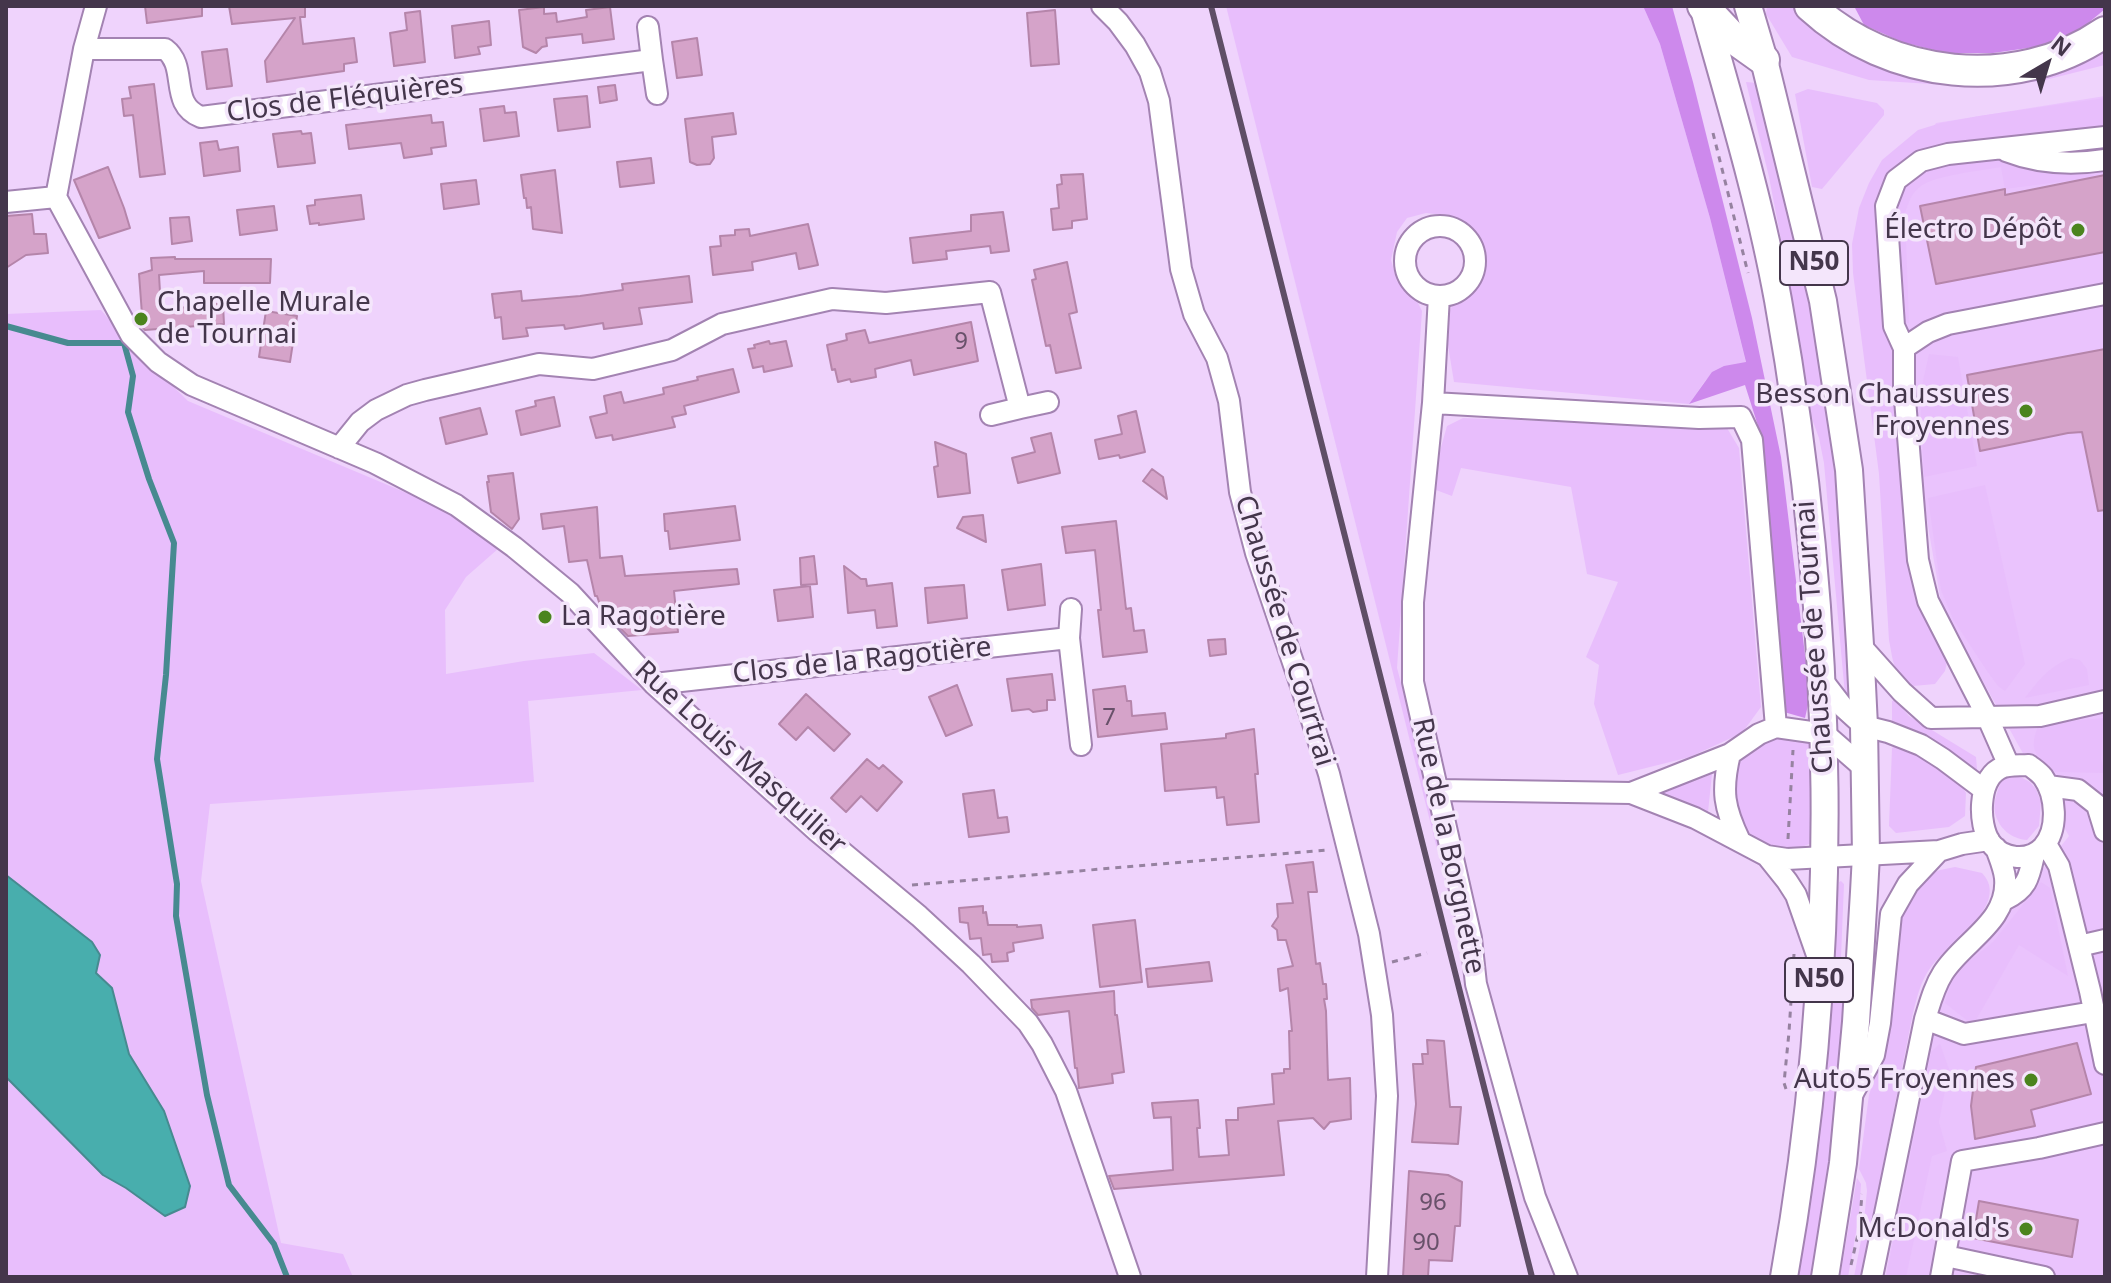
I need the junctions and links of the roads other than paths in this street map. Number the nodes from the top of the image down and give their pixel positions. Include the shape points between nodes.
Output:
1 (96, 6) edge
2 (1102, 6) edge
3 (1703, 6) edge
4 (1748, 6) edge
5 (1810, 6) edge
6 (648, 27) dead end
7 (2105, 32) edge
8 (84, 49) junction
9 (652, 60) junction
10 (1764, 60) junction
11 (657, 94) dead end
12 (2105, 137) edge
13 (1999, 148) junction
14 (2105, 160) edge
15 (56, 197) junction
16 (6, 202) edge
17 (2105, 294) edge
18 (1439, 296) dead end
19 (1904, 348) junction
20 (1048, 402) dead end
21 (1433, 403) junction
22 (1020, 408) junction
23 (991, 415) dead end
24 (339, 448) junction
25 (1071, 609) dead end
26 (1069, 638) junction
27 (1860, 645) junction
28 (1823, 681) junction
29 (654, 684) junction
30 (2105, 701) edge
31 (1987, 716) junction
32 (1864, 726) junction
33 (1776, 727) junction
34 (1825, 734) junction
35 (1081, 745) dead end
36 (1730, 754) junction
37 (2009, 766) junction
38 (1864, 768) junction
39 (2048, 786) junction
40 (1983, 789) junction
41 (1439, 790) junction
42 (1631, 793) junction
43 (2105, 831) edge
44 (1740, 841) junction
45 (1992, 844) junction
46 (2040, 850) junction
47 (1939, 851) junction
48 (1866, 855) junction
49 (1767, 856) junction
50 (1825, 857) junction
51 (2004, 900) junction
52 (2105, 940) edge
53 (2079, 946) junction
54 (1820, 963) junction
55 (2093, 1012) junction
56 (1925, 1019) junction
57 (2105, 1064) edge
58 (1849, 1102) junction
59 (2105, 1133) edge
60 (1946, 1256) junction
61 (1130, 1277) edge
62 (1377, 1277) edge
63 (1567, 1277) edge
64 (1784, 1277) edge
65 (1825, 1277) edge
66 (1872, 1277) edge
67 (1941, 1277) edge
68 (2044, 1277) edge

1 - 8 street
2 - 62 street, Chaussée de Courtrai via 1135,45 1159,101 1181,269 1194,314 1217,358 1256,553 1329,774 1369,934 1387,1096
3 - 10 highway via 1733,38
3 - 28 main road, Chaussée de Tournai / N50 via 1778,297 1798,421
4 - 10 main road, Chaussée de Tournai / N50
5 - 7 highway via 1858,41 1908,63 1957,71 2047,62
6 - 9 street
8 - 9 street, Clos de Fléquières via 165,49 172,54 183,103 201,117
8 - 15 street
9 - 11 street
10 - 27 main road, Chaussée de Tournai / N50 via 1834,363 1849,470
12 - 13 street
13 - 14 street via 2080,164
13 - 19 street via 1921,161 1896,180 1886,206 1894,326
15 - 16 street
15 - 24 street, Rue Louis Masquilier via 131,335 158,362 192,385
17 - 19 street via 1948,324
18 - 21 street, Rue de la Borgnette
19 - 31 street via 1918,560 1928,601
20 - 22 street
21 - 33 street via 1741,417 1752,440
21 - 41 street, Rue de la Borgnette via 1413,602 1413,682
22 - 23 street
22 - 24 street via 990,292 886,303 832,299 722,324 672,350 593,369 539,364 407,395 360,422
24 - 29 street, Rue Louis Masquilier via 456,505 514,547 570,593
25 - 26 street
26 - 29 street, Clos de la Ragotière
26 - 35 street
27 - 31 street via 1931,718
27 - 32 main road, Chaussée de Tournai / N50
28 - 32 street
28 - 34 main road, Chaussée de Tournai / N50
29 - 61 street, Rue Louis Masquilier via 971,964 1028,1023 1066,1091
30 - 31 street via 2040,716
31 - 37 street
32 - 38 main road, Chaussée de Tournai / N50
32 - 40 street via 1921,745
33 - 34 street
33 - 36 street
34 - 38 street
34 - 50 main road, Chaussée de Tournai / N50
36 - 42 street
36 - 44 street via 1724,794
37 - 39 street via 2029,765
37 - 40 street via 1996,771
38 - 48 main road, Chaussée de Tournai / N50
39 - 43 street via 2078,790 2097,805
39 - 46 street via 2053,823
40 - 45 street via 1983,822
41 - 42 street
41 - 63 street, Rue de la Borgnette via 1476,984 1535,1197
42 - 44 street
44 - 49 street
45 - 46 street via 2013,857
45 - 47 street
45 - 51 street via 2005,877
46 - 51 street via 2029,878 2017,894
46 - 53 street via 2059,866
47 - 48 street
47 - 58 street via 1908,884 1891,914 1874,1055
48 - 50 street
48 - 58 main road, Chaussée de Tournai / N50
49 - 50 street
49 - 54 street via 1796,895
50 - 54 main road, Chaussée de Tournai / N50
51 - 56 street via 1985,930 1944,972
52 - 53 street
53 - 55 street
54 - 64 main road, Chaussée de Tournai / N50 via 1811,1088
55 - 56 street via 1964,1034
55 - 57 street
56 - 66 street
58 - 65 main road, Chaussée de Tournai / N50
59 - 60 street via 1962,1161
60 - 67 street
60 - 68 street

